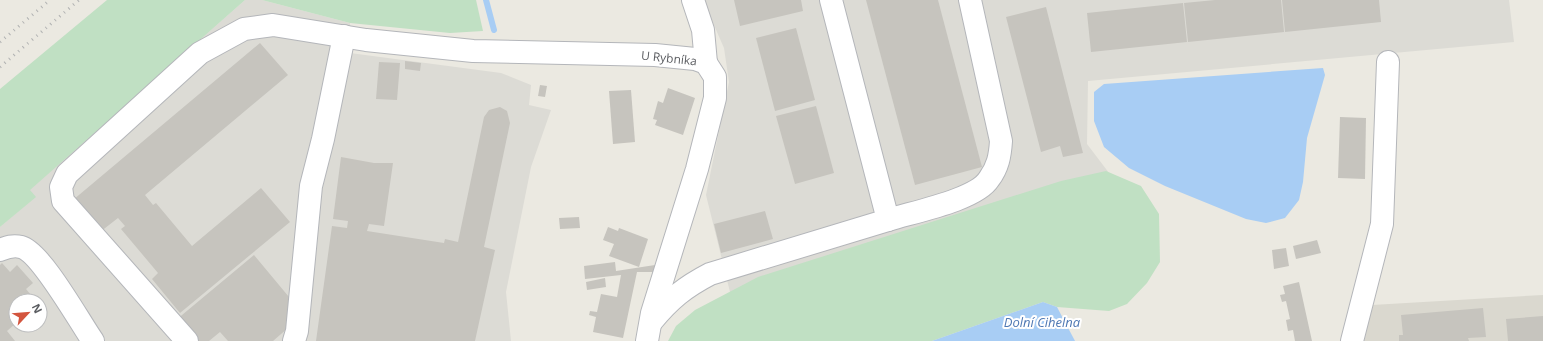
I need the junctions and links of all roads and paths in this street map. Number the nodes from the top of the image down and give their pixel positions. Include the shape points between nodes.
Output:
1 (693, 0) edge
2 (831, 0) edge
3 (970, 0) edge
4 (344, 36) junction
5 (1388, 62) dead end
6 (706, 63) junction
7 (888, 220) junction
8 (0, 250) edge
9 (648, 333) edge
10 (93, 341) edge
11 (187, 341) edge
12 (294, 341) edge
13 (1352, 341) edge

1 - 6 street via 703,30
2 - 7 street
3 - 7 street via 1001,141 1000,159 989,180 970,195
4 - 6 street, U Rybníka via 473,51 656,55 695,59
4 - 11 street, U Rybníka via 273,25 244,29 200,53 67,174 61,187 63,201
4 - 12 street via 311,186
5 - 13 street via 1382,224
6 - 9 street, U Rybníka via 715,77 715,98 697,169
7 - 9 street via 710,274 688,285 667,303
8 - 10 street via 11,246 22,247 30,252 41,263

